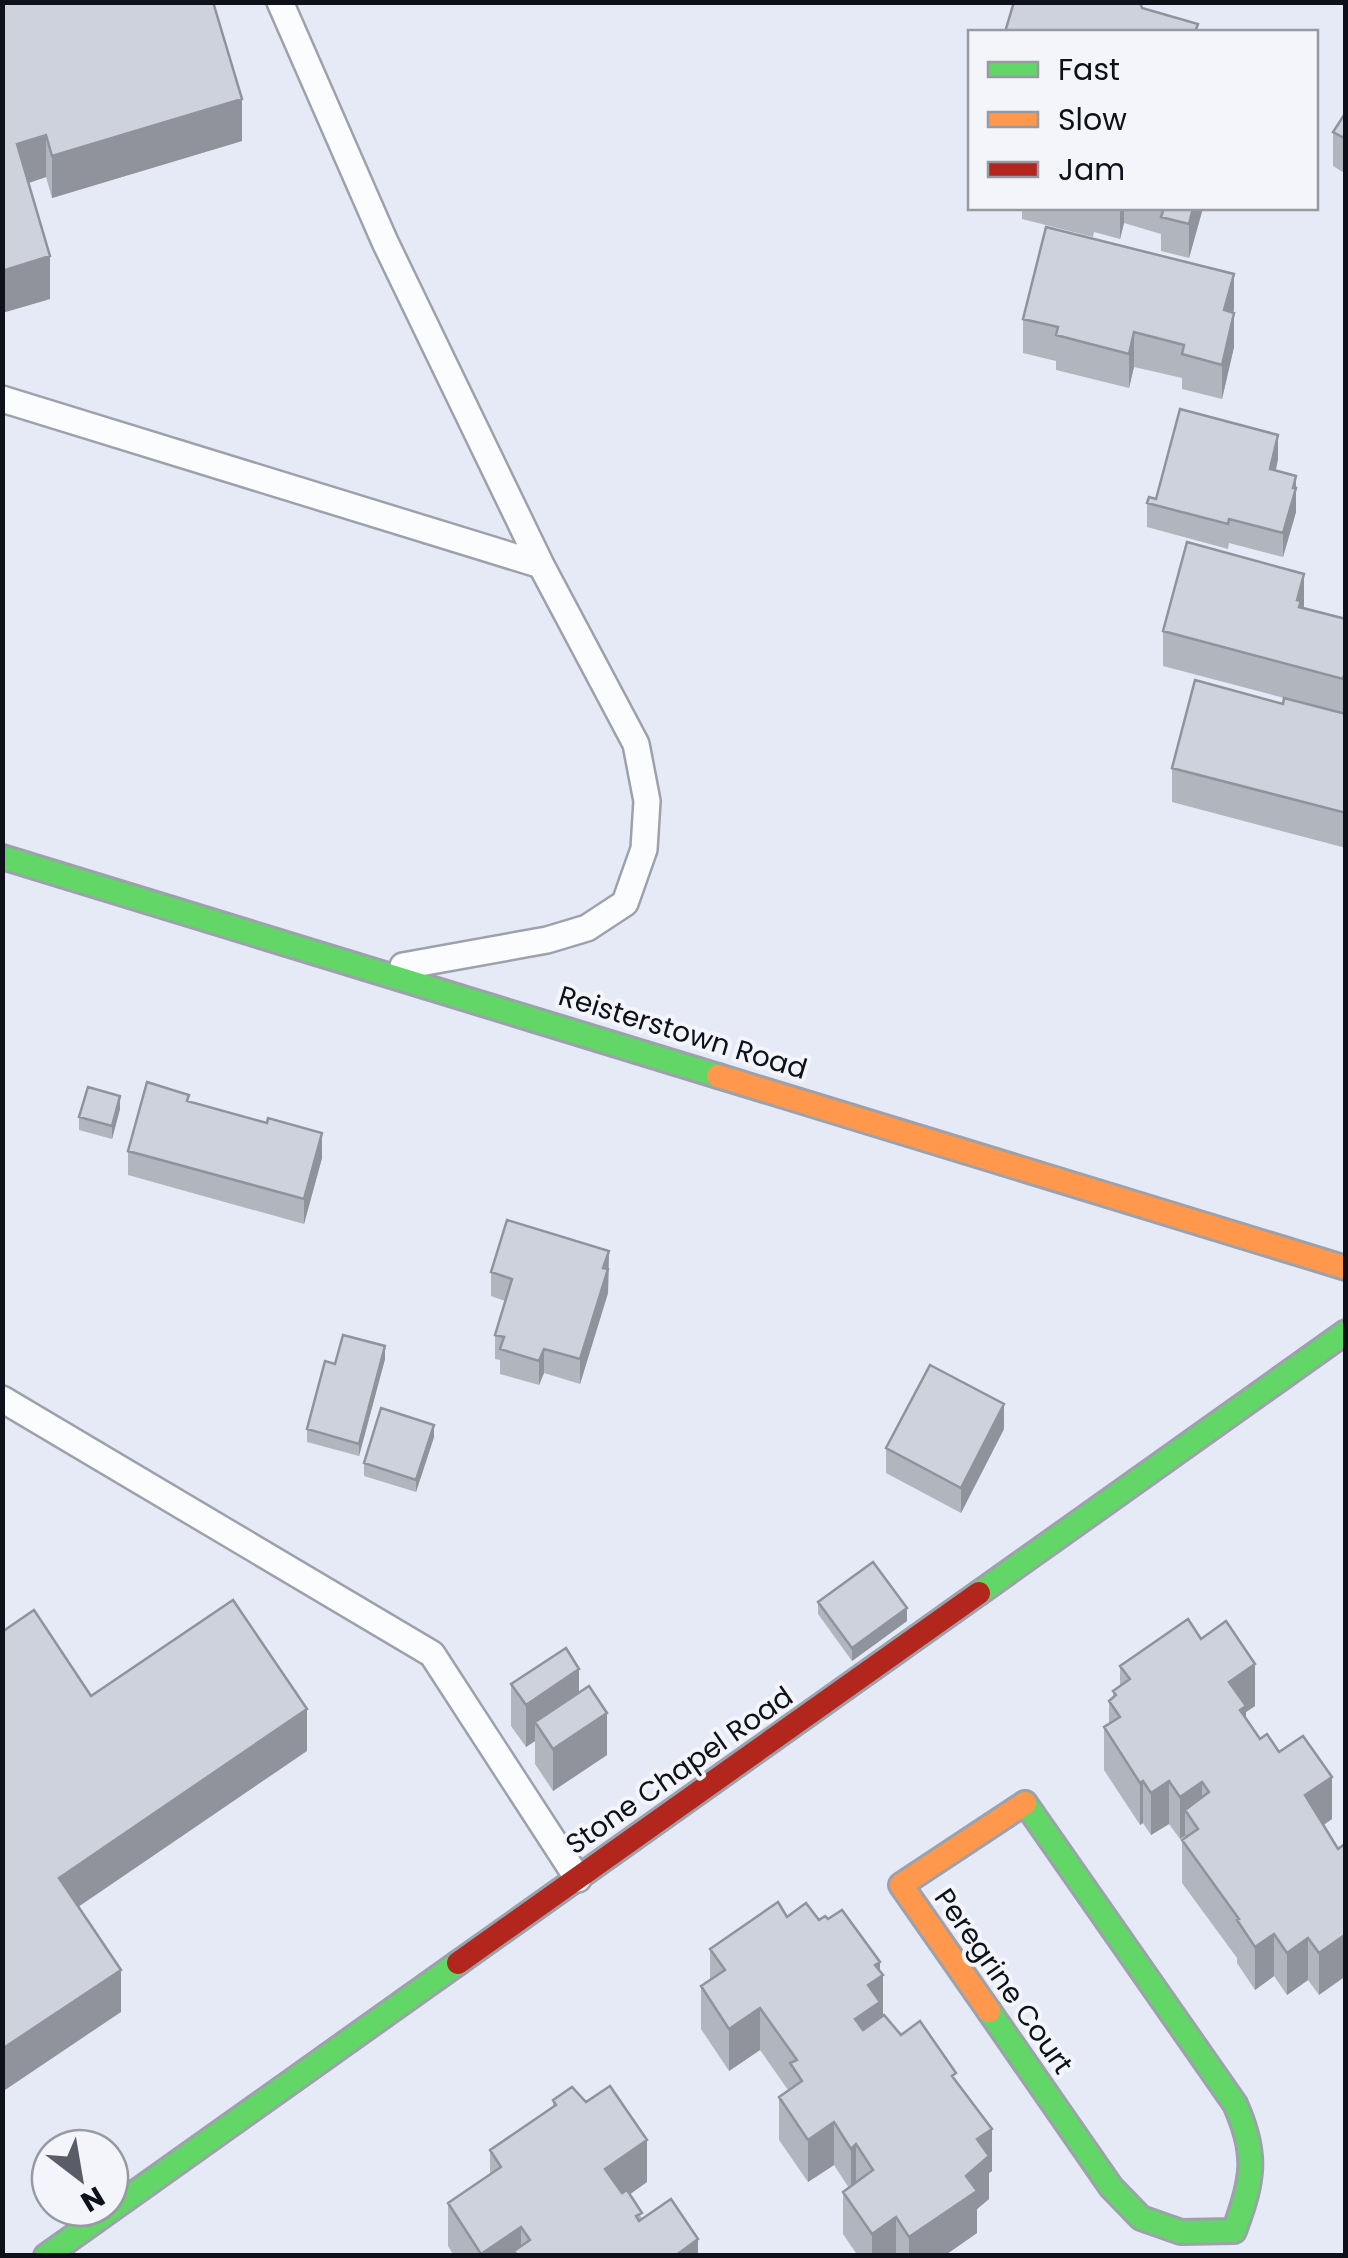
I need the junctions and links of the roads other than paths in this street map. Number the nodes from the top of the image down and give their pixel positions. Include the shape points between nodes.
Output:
1 (280, 2) edge
2 (2, 399) edge
3 (541, 565) junction
4 (2, 856) edge
5 (380, 970) junction
6 (1346, 1268) edge
7 (1346, 1332) edge
8 (2, 1399) edge
9 (578, 1879) junction
10 (1234, 2231) joint
11 (46, 2256) edge

1 - 3 lane via 385,242
2 - 3 lane
3 - 5 lane via 636,744 647,801 644,849 624,904 587,928 547,940
4 - 5 street, Reisterstown Road
5 - 6 street, Reisterstown Road
7 - 9 street, Stone Chapel Road
8 - 9 lane via 432,1654
9 - 11 street, Stone Chapel Road
10 - 10 street, Peregrine Court via 1254,2177 1251,2136 1025,1802 900,1885 1130,2208 1181,2232

